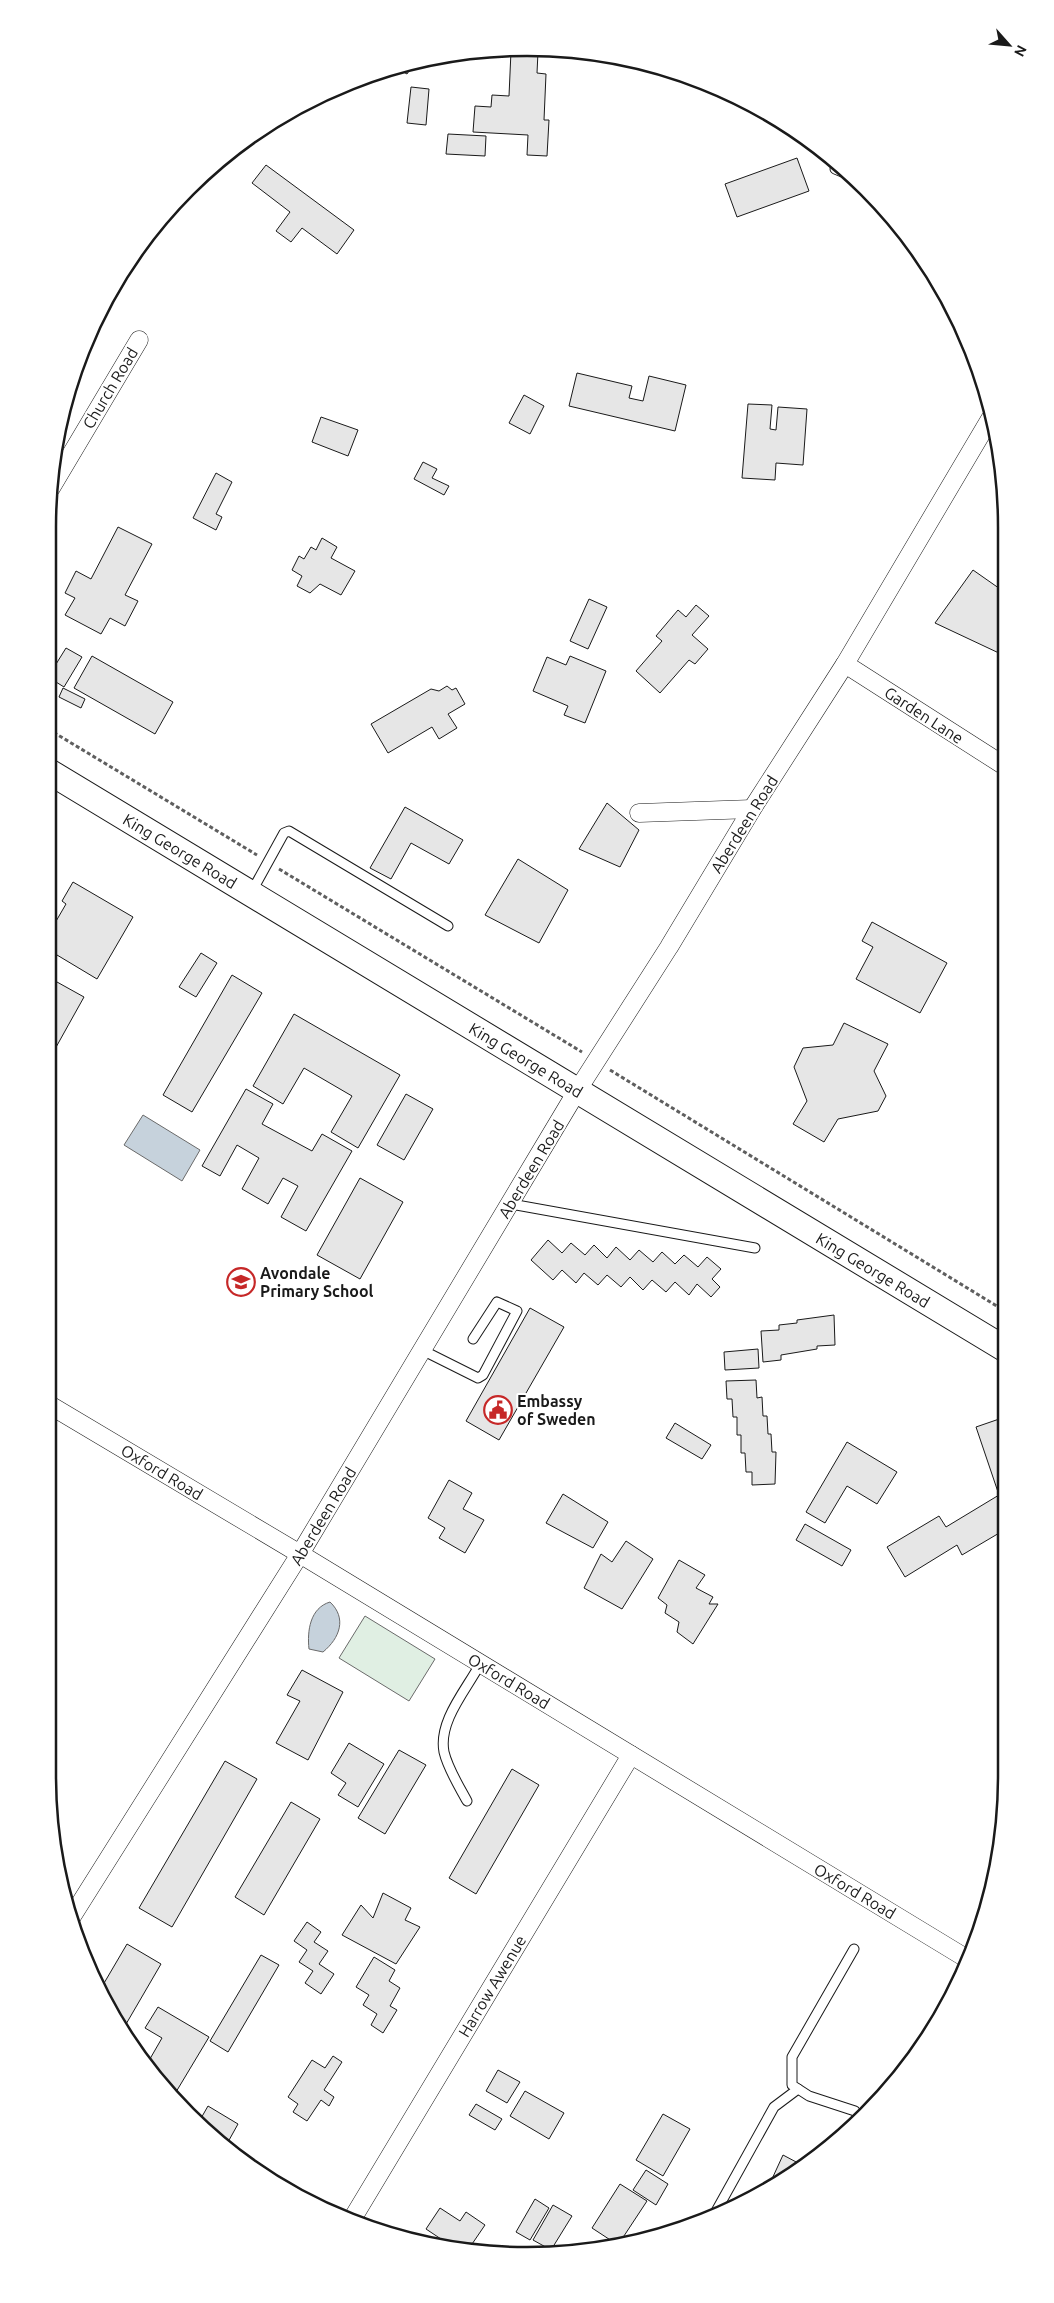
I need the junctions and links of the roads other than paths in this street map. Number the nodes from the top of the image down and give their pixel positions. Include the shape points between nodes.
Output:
1 (139, 340) dead end
2 (987, 425) edge
3 (59, 474) edge
4 (845, 664) junction
5 (998, 763) edge
6 (56, 775) edge
7 (752, 808) junction
8 (639, 813) dead end
9 (251, 894) junction
10 (448, 926) dead end
11 (577, 1091) junction
12 (511, 1204) junction
13 (756, 1248) dead end
14 (474, 1339) dead end
15 (998, 1346) edge
16 (422, 1350) junction
17 (56, 1409) edge
18 (300, 1554) junction
19 (480, 1664) junction
20 (631, 1755) junction
21 (467, 1802) dead end
22 (76, 1910) edge
23 (854, 1949) dead end
24 (962, 1955) edge
25 (798, 2089) junction
26 (855, 2113) edge
27 (719, 2205) edge
28 (355, 2214) edge

1 - 3 street, Church Road
2 - 4 street, Aberdeen Road
4 - 5 street, Garden Lane
4 - 7 street, Aberdeen Road
6 - 9 main road, King George Road
7 - 8 street
7 - 11 street, Aberdeen Road via 669,947
9 - 10 lane via 284,833 289,831
9 - 11 main road, King George Road
11 - 12 street, Aberdeen Road
11 - 15 main road, King George Road
12 - 13 lane
12 - 16 street, Aberdeen Road
14 - 16 lane via 497,1302 517,1311 483,1375 478,1378
16 - 18 street, Aberdeen Road
17 - 18 street, Oxford Road
18 - 19 street, Oxford Road
18 - 22 street, Aberdeen Road
19 - 20 street, Oxford Road
19 - 21 lane via 449,1719 444,1736 444,1752
20 - 24 street, Oxford Road
20 - 28 street, Harrow Awenue
23 - 25 lane via 792,2057 792,2085
25 - 26 lane
25 - 27 lane via 774,2107

